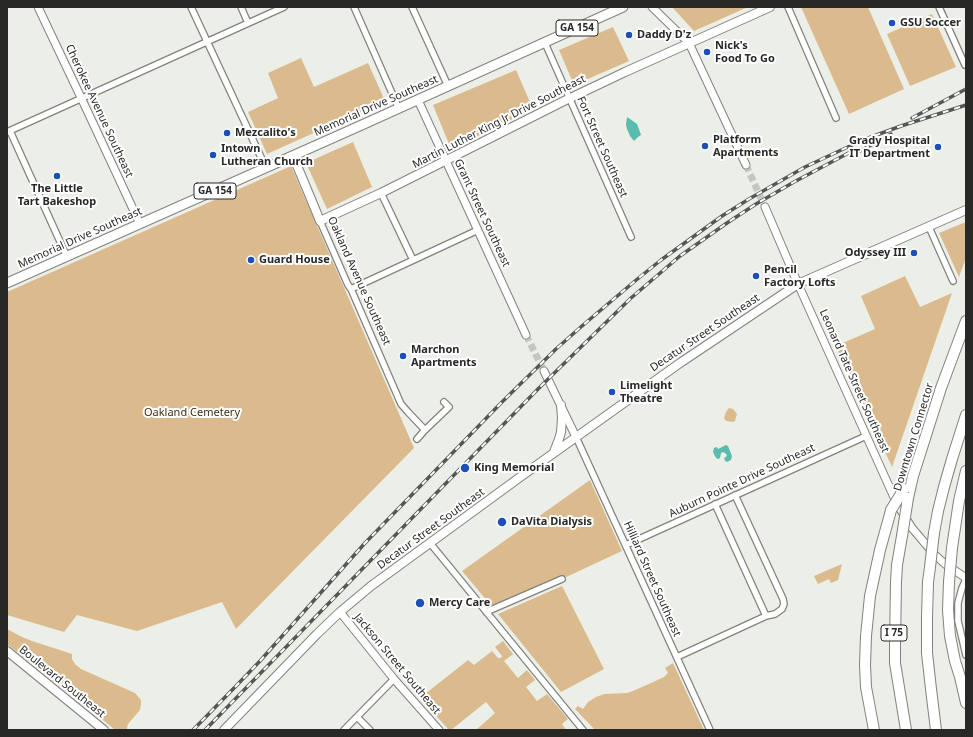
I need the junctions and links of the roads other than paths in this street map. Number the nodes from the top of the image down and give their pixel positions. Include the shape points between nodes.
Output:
1 (38, 7) edge
2 (191, 7) edge
3 (241, 7) edge
4 (284, 7) edge
5 (354, 7) edge
6 (412, 7) edge
7 (623, 7) edge
8 (652, 7) edge
9 (770, 7) edge
10 (788, 7) edge
11 (939, 7) edge
12 (248, 23) junction
13 (207, 42) junction
14 (545, 43) junction
15 (689, 43) junction
16 (965, 65) dead end
17 (448, 86) junction
18 (82, 98) junction
19 (569, 99) junction
20 (418, 100) junction
21 (399, 109) junction
22 (836, 118) dead end
23 (8, 132) edge
24 (292, 156) junction
25 (446, 160) junction
26 (746, 165) tunnel mouth
27 (266, 168) junction
28 (381, 193) junction
29 (765, 207) tunnel mouth
30 (966, 210) edge
31 (320, 222) junction
32 (140, 224) junction
33 (930, 227) junction
34 (478, 230) junction
35 (632, 237) dead end
36 (67, 257) junction
37 (413, 260) junction
38 (953, 281) dead end
39 (7, 283) edge
40 (798, 284) junction
41 (351, 289) junction
42 (966, 321) edge
43 (526, 335) tunnel mouth
44 (544, 370) tunnel mouth
45 (444, 402) dead end
46 (560, 404) junction
47 (966, 415) edge
48 (425, 430) junction
49 (866, 436) junction
50 (576, 437) junction
51 (417, 439) dead end
52 (553, 454) junction
53 (966, 471) edge
54 (906, 493) junction
55 (735, 495) junction
56 (715, 504) junction
57 (430, 543) junction
58 (626, 545) junction
59 (562, 579) dead end
60 (966, 579) edge
61 (340, 612) junction
62 (486, 612) junction
63 (766, 616) junction
64 (7, 651) edge
65 (966, 655) edge
66 (677, 657) junction
67 (960, 677) junction
68 (394, 679) junction
69 (966, 689) edge
70 (966, 703) edge
71 (357, 717) junction
72 (937, 728) edge
73 (104, 730) edge
74 (224, 730) edge
75 (344, 730) edge
76 (370, 730) edge
77 (439, 730) edge
78 (583, 730) edge
79 (710, 730) edge
80 (874, 730) edge
81 (906, 730) edge

1 - 18 street, Cherokee Avenue Southeast
2 - 13 street
3 - 12 street
4 - 12 street
5 - 21 street
6 - 17 street
7 - 14 main road, Memorial Drive Southeast / GA 154
8 - 15 street
9 - 15 main road, Martin Luther King Jr Drive Southeast
10 - 22 street
11 - 16 street
12 - 13 street
13 - 18 street
13 - 27 street
14 - 17 main road, Memorial Drive Southeast / GA 154
14 - 19 street, Fort Street Southeast
15 - 19 main road, Martin Luther King Jr Drive Southeast
15 - 26 street
17 - 20 main road, Memorial Drive Southeast / GA 154
18 - 23 street
18 - 32 street, Cherokee Avenue Southeast
19 - 25 main road, Martin Luther King Jr Drive Southeast
19 - 35 street, Fort Street Southeast
20 - 21 main road, Memorial Drive Southeast / GA 154
20 - 25 street, Grant Street Southeast
21 - 24 main road, Memorial Drive Southeast / GA 154
23 - 36 street
24 - 27 main road, Memorial Drive Southeast / GA 154
24 - 31 main road, Oakland Avenue Southeast
25 - 28 main road, Martin Luther King Jr Drive Southeast
25 - 34 street, Grant Street Southeast
27 - 32 main road, Memorial Drive Southeast / GA 154
28 - 31 main road, Martin Luther King Jr Drive Southeast
28 - 37 street
29 - 40 street, Leonard Tate Street Southeast
30 - 33 main road, Decatur Street Southeast
31 - 41 street, Oakland Avenue Southeast
32 - 36 main road, Memorial Drive Southeast / GA 154
33 - 38 street
33 - 40 main road, Decatur Street Southeast
34 - 37 street
34 - 43 street, Grant Street Southeast
36 - 39 main road, Memorial Drive Southeast / GA 154
37 - 41 street
40 - 49 street, Leonard Tate Street Southeast
40 - 50 main road, Decatur Street Southeast
41 - 48 street, Oakland Avenue Southeast via 401,404
42 - 54 highway, Downtown Connector / I 75
44 - 46 street
45 - 48 street via 449,406
46 - 50 street
46 - 52 main road via 561,434
47 - 72 highway, bridge via 938,511 928,582 927,653
48 - 51 street
49 - 55 street, Auburn Pointe Drive Southeast
49 - 60 street, Leonard Tate Street Southeast via 897,504 910,524 934,554
50 - 52 main road, Decatur Street Southeast
50 - 58 street, Hilliard Street Southeast
52 - 57 main road, Decatur Street Southeast
53 - 67 highway, bridge via 952,548 948,610 950,636
54 - 80 highway, bridge via 891,510 870,596 865,665
54 - 81 highway, Downtown Connector / I 75, bridge via 896,582 894,644
55 - 56 street, Auburn Pointe Drive Southeast
55 - 63 street via 783,599 784,604 780,610
56 - 58 street, Auburn Pointe Drive Southeast
56 - 63 street
57 - 61 main road, Decatur Street Southeast
57 - 62 street
58 - 66 street, Hilliard Street Southeast
59 - 62 street
60 - 65 street via 958,603 958,621
61 - 68 street, Jackson Street Southeast
61 - 74 main road, Decatur Street Southeast
62 - 78 street
63 - 66 street
64 - 73 main road, Boulevard Southeast
66 - 79 street, Hilliard Street Southeast
67 - 69 highway
67 - 70 highway
68 - 71 street
68 - 77 street, Jackson Street Southeast
71 - 75 street
71 - 76 street

